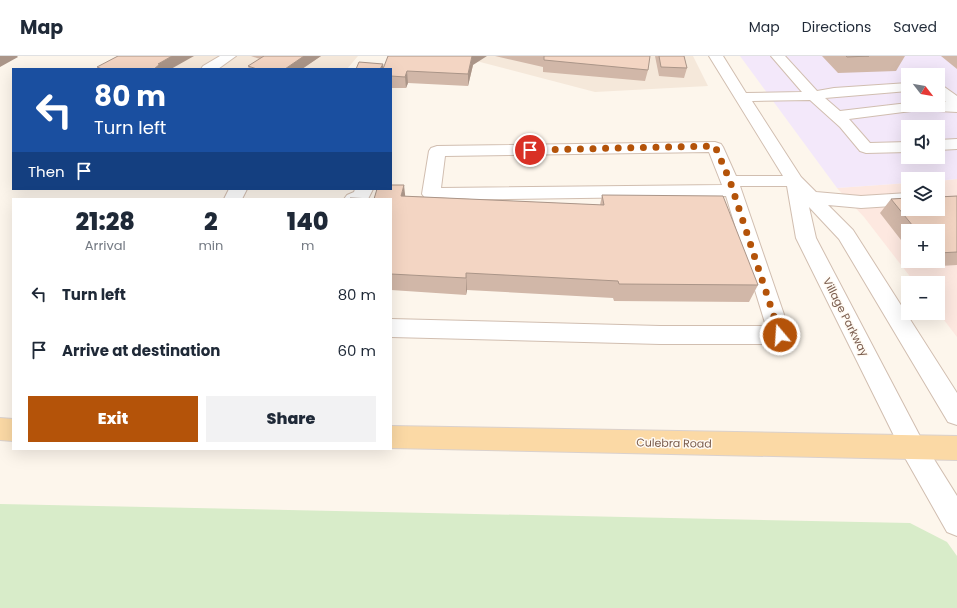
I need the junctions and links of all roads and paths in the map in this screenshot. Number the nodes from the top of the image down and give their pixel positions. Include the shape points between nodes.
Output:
1 (229, 56) edge
2 (716, 56) edge
3 (778, 56) edge
4 (210, 68) edge
5 (955, 85) dead end
6 (901, 87) edge
7 (945, 87) edge
8 (945, 94) edge
9 (814, 96) junction
10 (742, 97) junction
11 (957, 103) edge
12 (957, 107) edge
13 (836, 116) junction
14 (957, 144) edge
15 (945, 145) edge
16 (901, 146) edge
17 (731, 186) junction
18 (364, 190) edge
19 (801, 192) junction
20 (355, 198) edge
21 (901, 199) edge
22 (392, 328) edge
23 (957, 414) edge
24 (0, 429) edge
25 (12, 430) edge
26 (392, 437) edge
27 (913, 448) junction
28 (957, 448) edge
29 (957, 522) edge

1 - 4 street
2 - 10 street, Village Parkway
3 - 9 street
5 - 7 street
6 - 9 street via 834,92
8 - 11 street
9 - 10 street
9 - 13 street
10 - 19 street, Village Parkway
12 - 13 street via 919,106
13 - 16 street via 866,148
14 - 15 street
17 - 17 street via 715,146 438,151 431,194
17 - 19 street
17 - 22 street via 780,335 660,335
18 - 20 street via 362,195
19 - 21 street via 861,202
19 - 23 street, Village Parkway via 846,235
19 - 27 street, Village Parkway via 806,238
24 - 25 main road
26 - 27 main road, Culebra Road
27 - 28 main road, Culebra Road
27 - 29 street, Village Parkway

